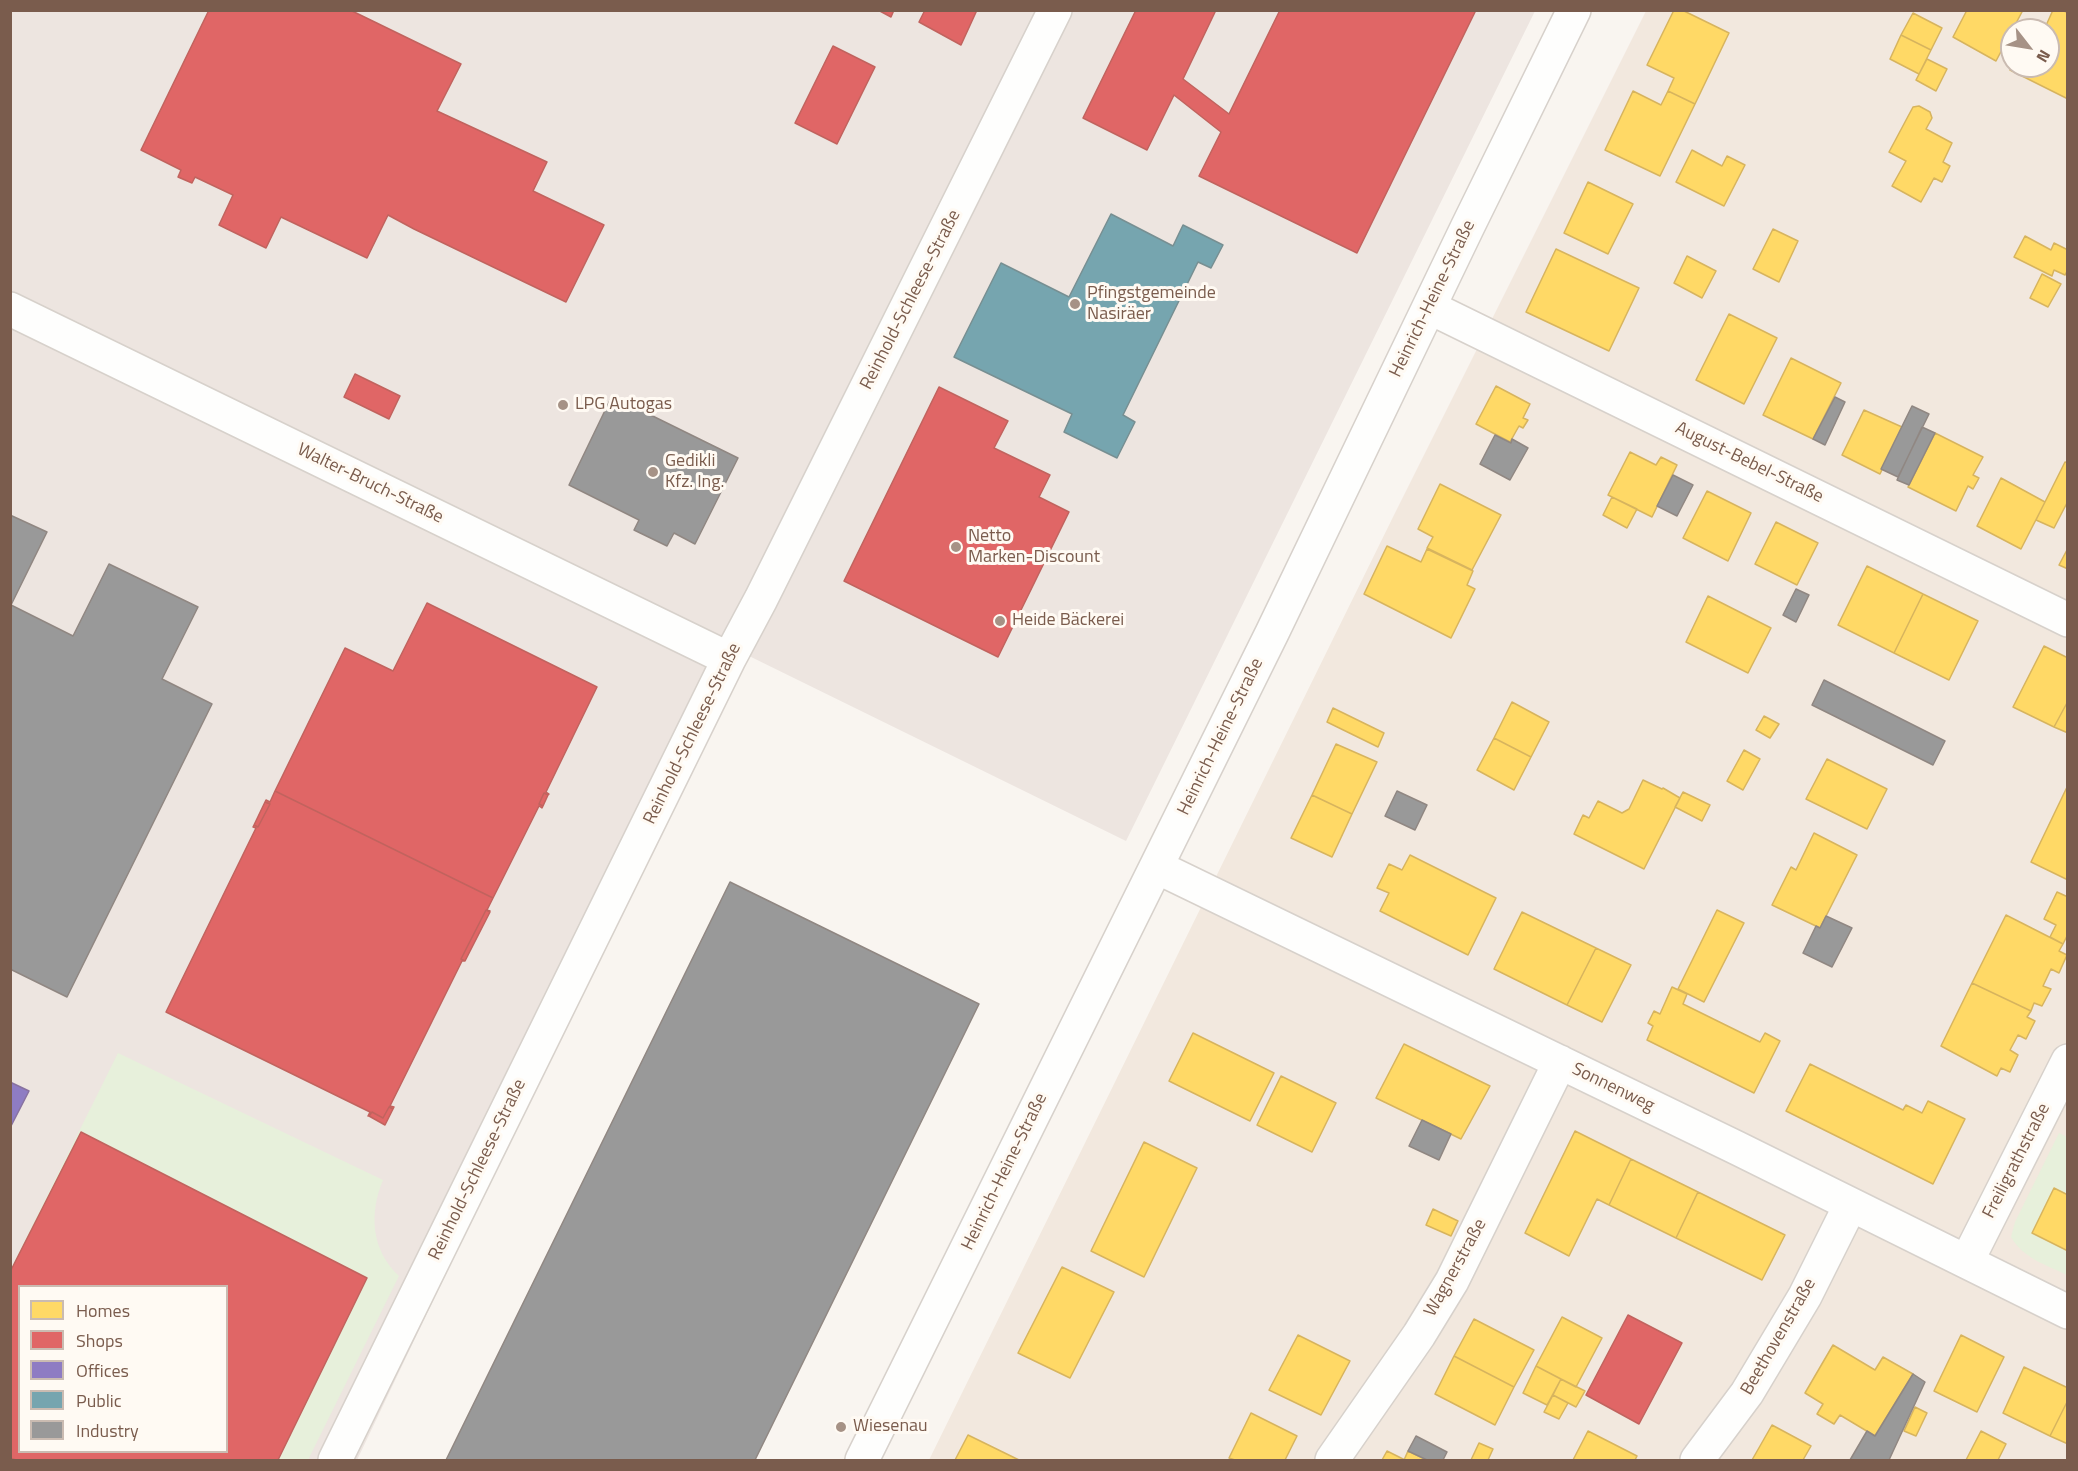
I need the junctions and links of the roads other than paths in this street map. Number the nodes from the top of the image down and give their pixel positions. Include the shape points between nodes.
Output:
1 (1055, 10) edge
2 (1574, 10) edge
3 (1430, 307) junction
4 (10, 309) edge
5 (2067, 620) edge
6 (729, 659) junction
7 (1157, 867) junction
8 (2067, 1061) edge
9 (1560, 1062) junction
10 (1850, 1206) junction
11 (1967, 1261) junction
12 (2067, 1312) edge
13 (334, 1461) edge
14 (862, 1461) edge
15 (1332, 1461) edge
16 (1697, 1461) edge

1 - 6 street, Reinhold-Schleese-Straße
2 - 3 street, Heinrich-Heine-Straße
3 - 5 street, August-Bebel-Straße
3 - 7 street, Heinrich-Heine-Straße
4 - 6 street, Walter-Bruch-Straße
6 - 13 street, Reinhold-Schleese-Straße
7 - 9 street, Sonnenweg
7 - 14 street, Heinrich-Heine-Straße
8 - 11 street, Freiligrathstraße
9 - 10 street, Sonnenweg
9 - 15 street, Wagnerstraße via 1452,1281
10 - 11 street, Sonnenweg
10 - 16 street, Beethovenstraße via 1805,1296 1748,1393
11 - 12 street, Sonnenweg

